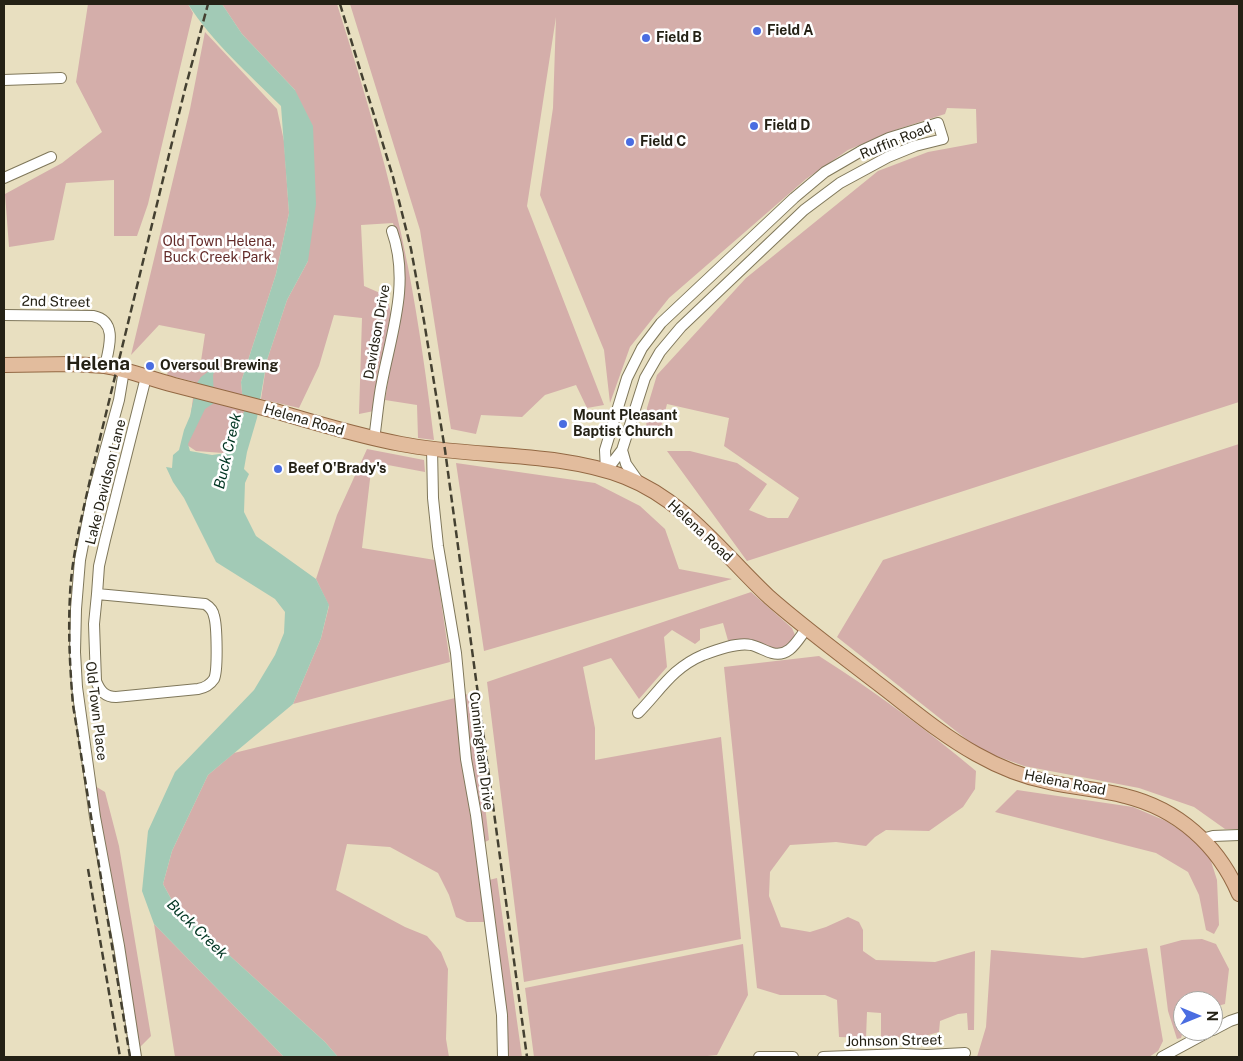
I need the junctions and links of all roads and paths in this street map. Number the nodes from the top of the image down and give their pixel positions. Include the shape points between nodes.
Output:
1 (61, 78) dead end
2 (4, 80) edge
3 (51, 157) dead end
4 (4, 178) edge
5 (392, 231) dead end
6 (4, 314) edge
7 (4, 365) edge
8 (105, 366) junction
9 (124, 370) junction
10 (146, 377) junction
11 (374, 439) junction
12 (432, 448) junction
13 (622, 450) junction
14 (606, 471) junction
15 (640, 484) junction
16 (97, 594) junction
17 (807, 628) junction
18 (638, 713) dead end
19 (1239, 835) edge
20 (1202, 839) junction
21 (1239, 894) edge
22 (1239, 1018) edge
23 (1223, 1024) edge
24 (1192, 1041) edge
25 (966, 1054) dead end
26 (136, 1057) edge
27 (503, 1057) edge
28 (759, 1057) edge
29 (786, 1057) edge
30 (793, 1057) edge
31 (823, 1057) edge
32 (1162, 1057) edge

1 - 2 street
3 - 4 street
5 - 11 street, Davidson Drive via 400,259 400,285
6 - 8 street, 2nd Street via 93,316 102,319 108,325 110,337
7 - 8 main road, Helena Road
8 - 9 main road, Helena Road
9 - 10 main road, Helena Road
9 - 26 street, Old Town Place via 80,560 75,652 81,722
10 - 11 main road, Helena Road
10 - 16 street, Lake Davidson Lane via 99,566
11 - 12 main road, Helena Road
12 - 14 main road, Helena Road via 554,461
12 - 27 street, Cunningham Drive via 438,546 456,653 466,759 502,1015
13 - 14 street, Ruffin Road
13 - 14 street, Ruffin Road via 645,378 680,327 804,210 840,183 888,157 943,139 938,123 889,138 825,172 661,323 642,348 627,378 605,450
13 - 15 street via 626,464
14 - 15 main road, Helena Road
15 - 17 main road, Helena Road via 690,517 755,583
16 - 16 street, Lake Davidson Lane via 95,664 96,681 102,692 116,697 198,689 214,679 215,621 209,606 193,601
17 - 18 street via 793,647 781,654 741,645 701,656 670,676
17 - 20 main road, Helena Road via 937,729 981,757 1029,777 1124,795 1150,804 1182,821
19 - 20 street
20 - 21 main road, Helena Road via 1221,860
22 - 23 street
24 - 32 street
25 - 31 street, Johnson Street
28 - 29 street
29 - 30 street

